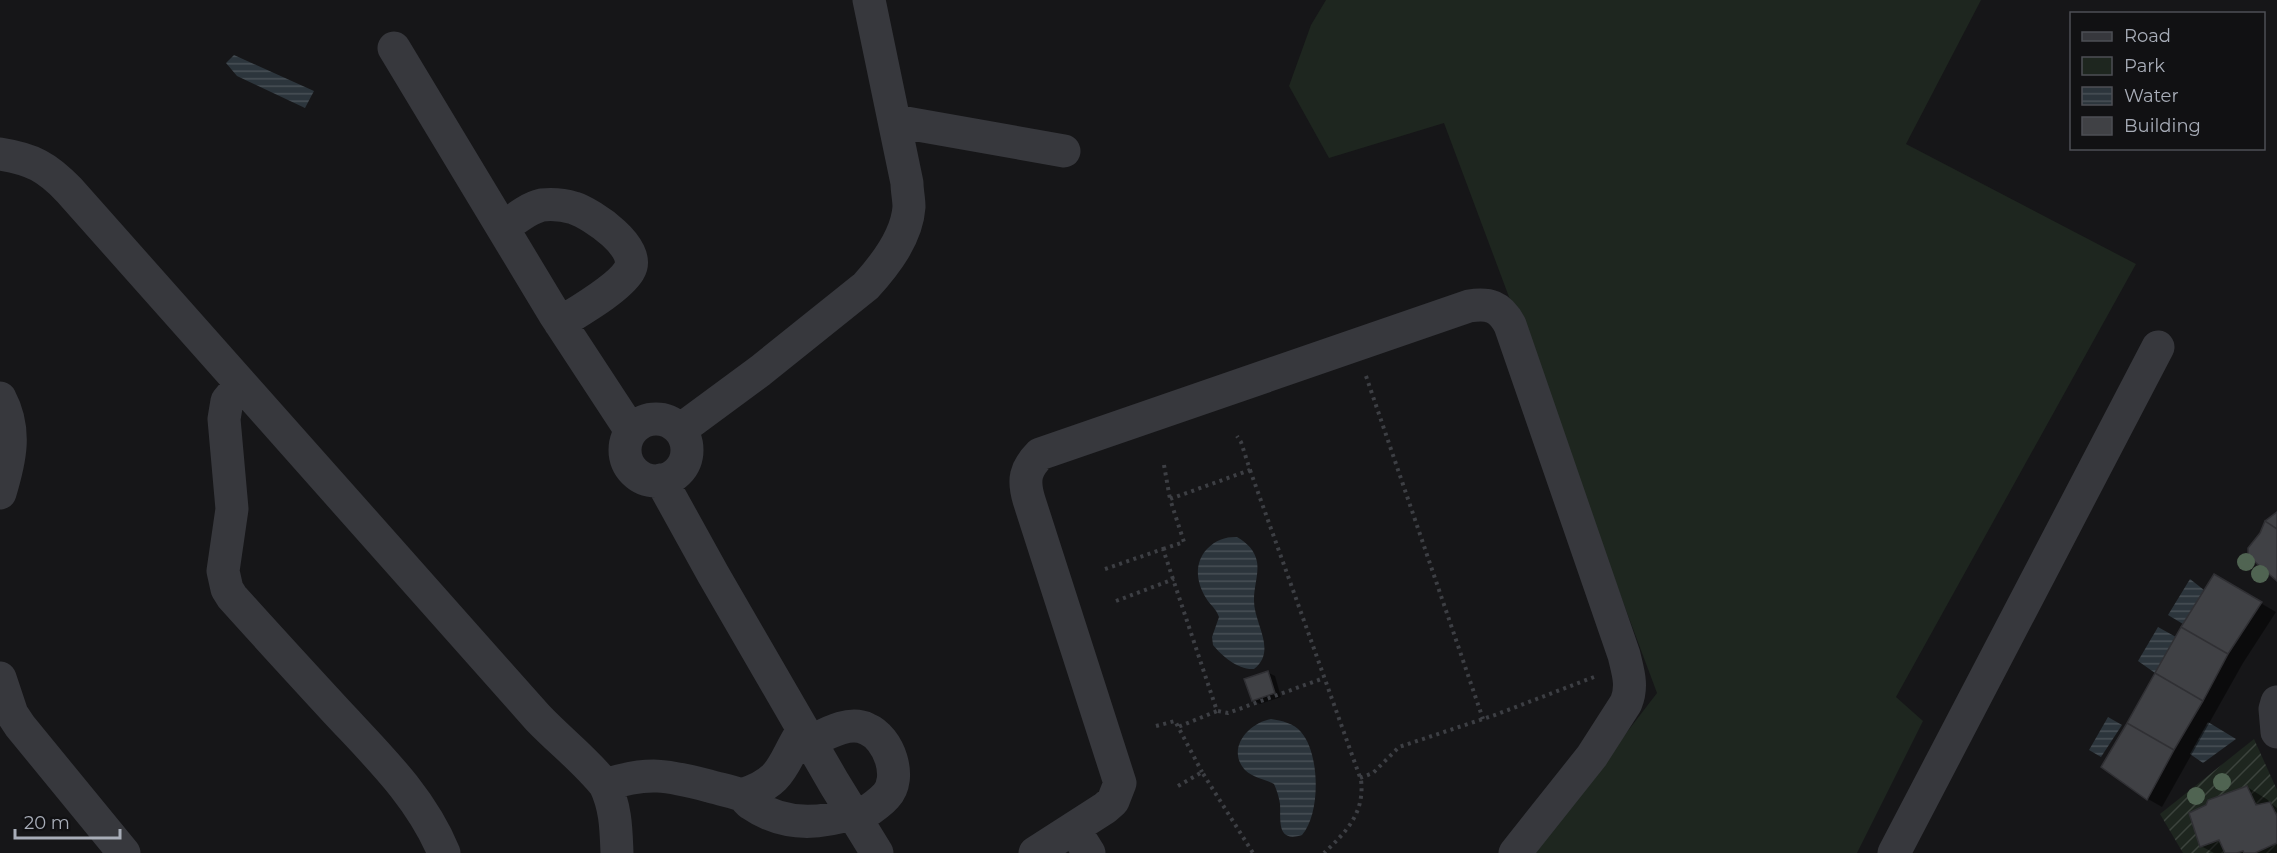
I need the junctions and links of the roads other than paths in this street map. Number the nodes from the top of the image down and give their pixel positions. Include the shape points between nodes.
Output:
1 (869, 0) edge
2 (394, 48) dead end
3 (895, 121) junction
4 (1064, 151) dead end
5 (0, 154) edge
6 (503, 228) junction
7 (560, 323) junction
8 (2158, 347) dead end
9 (241, 384) junction
10 (0, 398) edge
11 (631, 430) junction
12 (680, 430) junction
13 (661, 480) junction
14 (0, 493) edge
15 (0, 678) edge
16 (2277, 702) edge
17 (2277, 732) edge
18 (807, 736) junction
19 (605, 785) junction
20 (742, 795) junction
21 (854, 816) junction
22 (1082, 841) edge
23 (124, 853) edge
24 (444, 853) edge
25 (617, 853) edge
26 (877, 853) edge
27 (1035, 853) edge
28 (1515, 853) edge
29 (1894, 853) edge

1 - 3 street
2 - 6 street
3 - 4 street
3 - 12 street via 909,206 901,235 880,270 824,321
5 - 9 street via 34,162 50,171
6 - 7 street
6 - 7 street via 541,206 558,205 587,213 630,251 632,262 619,282
7 - 11 street
8 - 29 street
9 - 19 street via 538,718
9 - 24 street via 227,401 224,419 232,509 223,565 227,589 397,777 427,817
10 - 14 street via 11,433 11,451
11 - 12 street via 655,418 669,421
11 - 13 street via 625,454 629,466 649,480
12 - 13 street via 687,444 685,460 676,474
13 - 18 street
15 - 23 street via 20,726
16 - 17 street
18 - 20 street via 772,782
18 - 21 street
18 - 21 street via 850,726 866,728 879,737 888,751 893,782 887,795
19 - 20 street via 643,776 670,776
19 - 25 street via 616,816
20 - 21 street via 773,815 794,820 816,823
21 - 26 street
22 - 27 street
22 - 28 street via 1113,801 1120,783 1029,500 1025,481 1028,467 1040,453 1482,304 1500,310 1510,325 1624,655 1630,683 1626,703 1592,756

